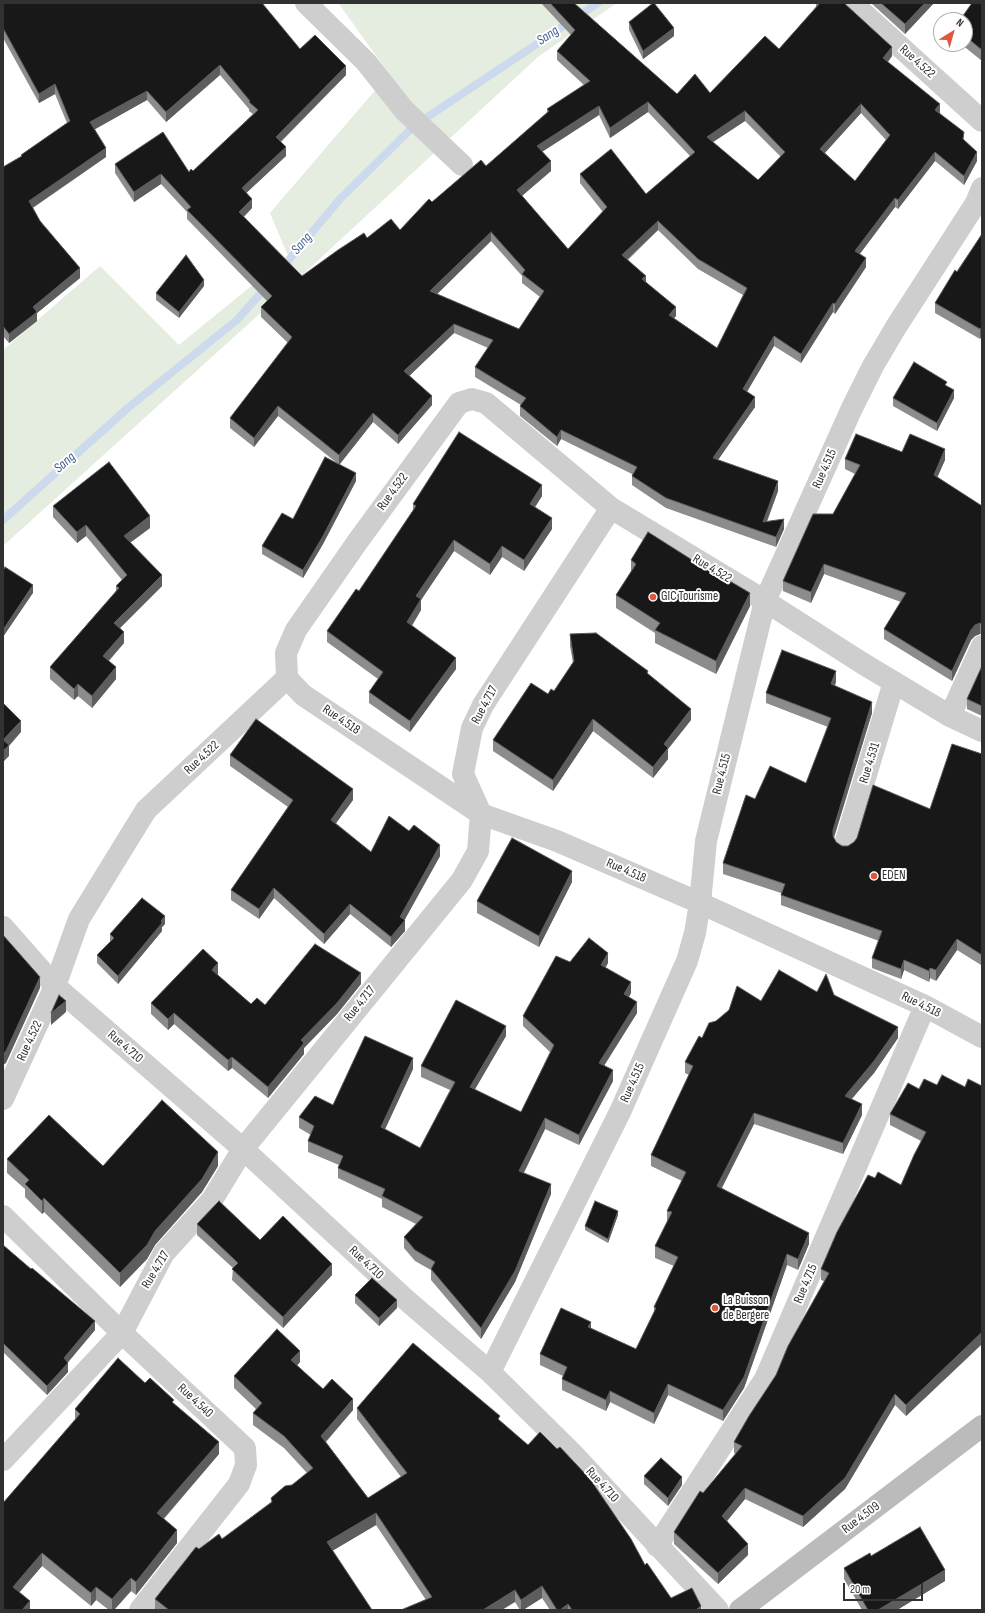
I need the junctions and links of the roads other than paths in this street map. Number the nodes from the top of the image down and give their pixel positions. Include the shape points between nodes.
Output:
1 (306, 3) edge
2 (852, 3) edge
3 (982, 121) edge
4 (462, 164) dead end
5 (982, 188) edge
6 (611, 508) junction
7 (765, 601) junction
8 (982, 646) edge
9 (287, 678) junction
10 (894, 682) junction
11 (950, 716) junction
12 (982, 732) edge
13 (481, 814) junction
14 (845, 844) edge
15 (700, 903) junction
16 (3, 927) edge
17 (55, 986) junction
18 (925, 1006) junction
19 (982, 1037) edge
20 (3, 1099) edge
21 (243, 1149) junction
22 (3, 1216) edge
23 (122, 1333) junction
24 (490, 1372) junction
25 (982, 1426) edge
26 (3, 1460) edge
27 (657, 1546) junction
28 (140, 1610) edge
29 (718, 1610) edge
30 (740, 1610) edge

1 - 4 street via 366,62 404,110
2 - 3 street, Rue 4.522
5 - 7 street, Rue 4.515 via 976,203 873,366
6 - 7 street, Rue 4.522
6 - 9 street, Rue 4.522 via 486,403 472,399 459,403 296,630 286,653
6 - 13 street, Rue 4.717 via 482,705 472,728 463,774
7 - 10 street, Rue 4.522
7 - 15 street, Rue 4.515 via 708,834
8 - 11 street
9 - 13 street, Rue 4.518 via 304,695
9 - 17 street, Rue 4.522 via 146,810 79,919
10 - 11 street, Rue 4.522
10 - 14 street, Rue 4.531
11 - 12 street, Rue 4.522
13 - 15 street, Rue 4.518 via 557,841
13 - 21 street, Rue 4.717 via 478,851 462,880
15 - 18 street, Rue 4.518
15 - 24 street, Rue 4.515 via 687,961 620,1112
16 - 17 street, Rue 4.710
17 - 20 street, Rue 4.522
17 - 21 street, Rue 4.710
18 - 19 street, Rue 4.518
18 - 27 street, Rue 4.715 via 765,1379
21 - 23 street, Rue 4.717 via 212,1200 164,1253
21 - 24 street, Rue 4.710 via 404,1298
22 - 23 street, Rue 4.540
23 - 26 street, Rue 4.717
23 - 28 street, Rue 4.540 via 245,1448 246,1465 239,1484
24 - 27 street, Rue 4.710 via 572,1453
25 - 30 street, Rue 4.509
27 - 29 street, Rue 4.710

